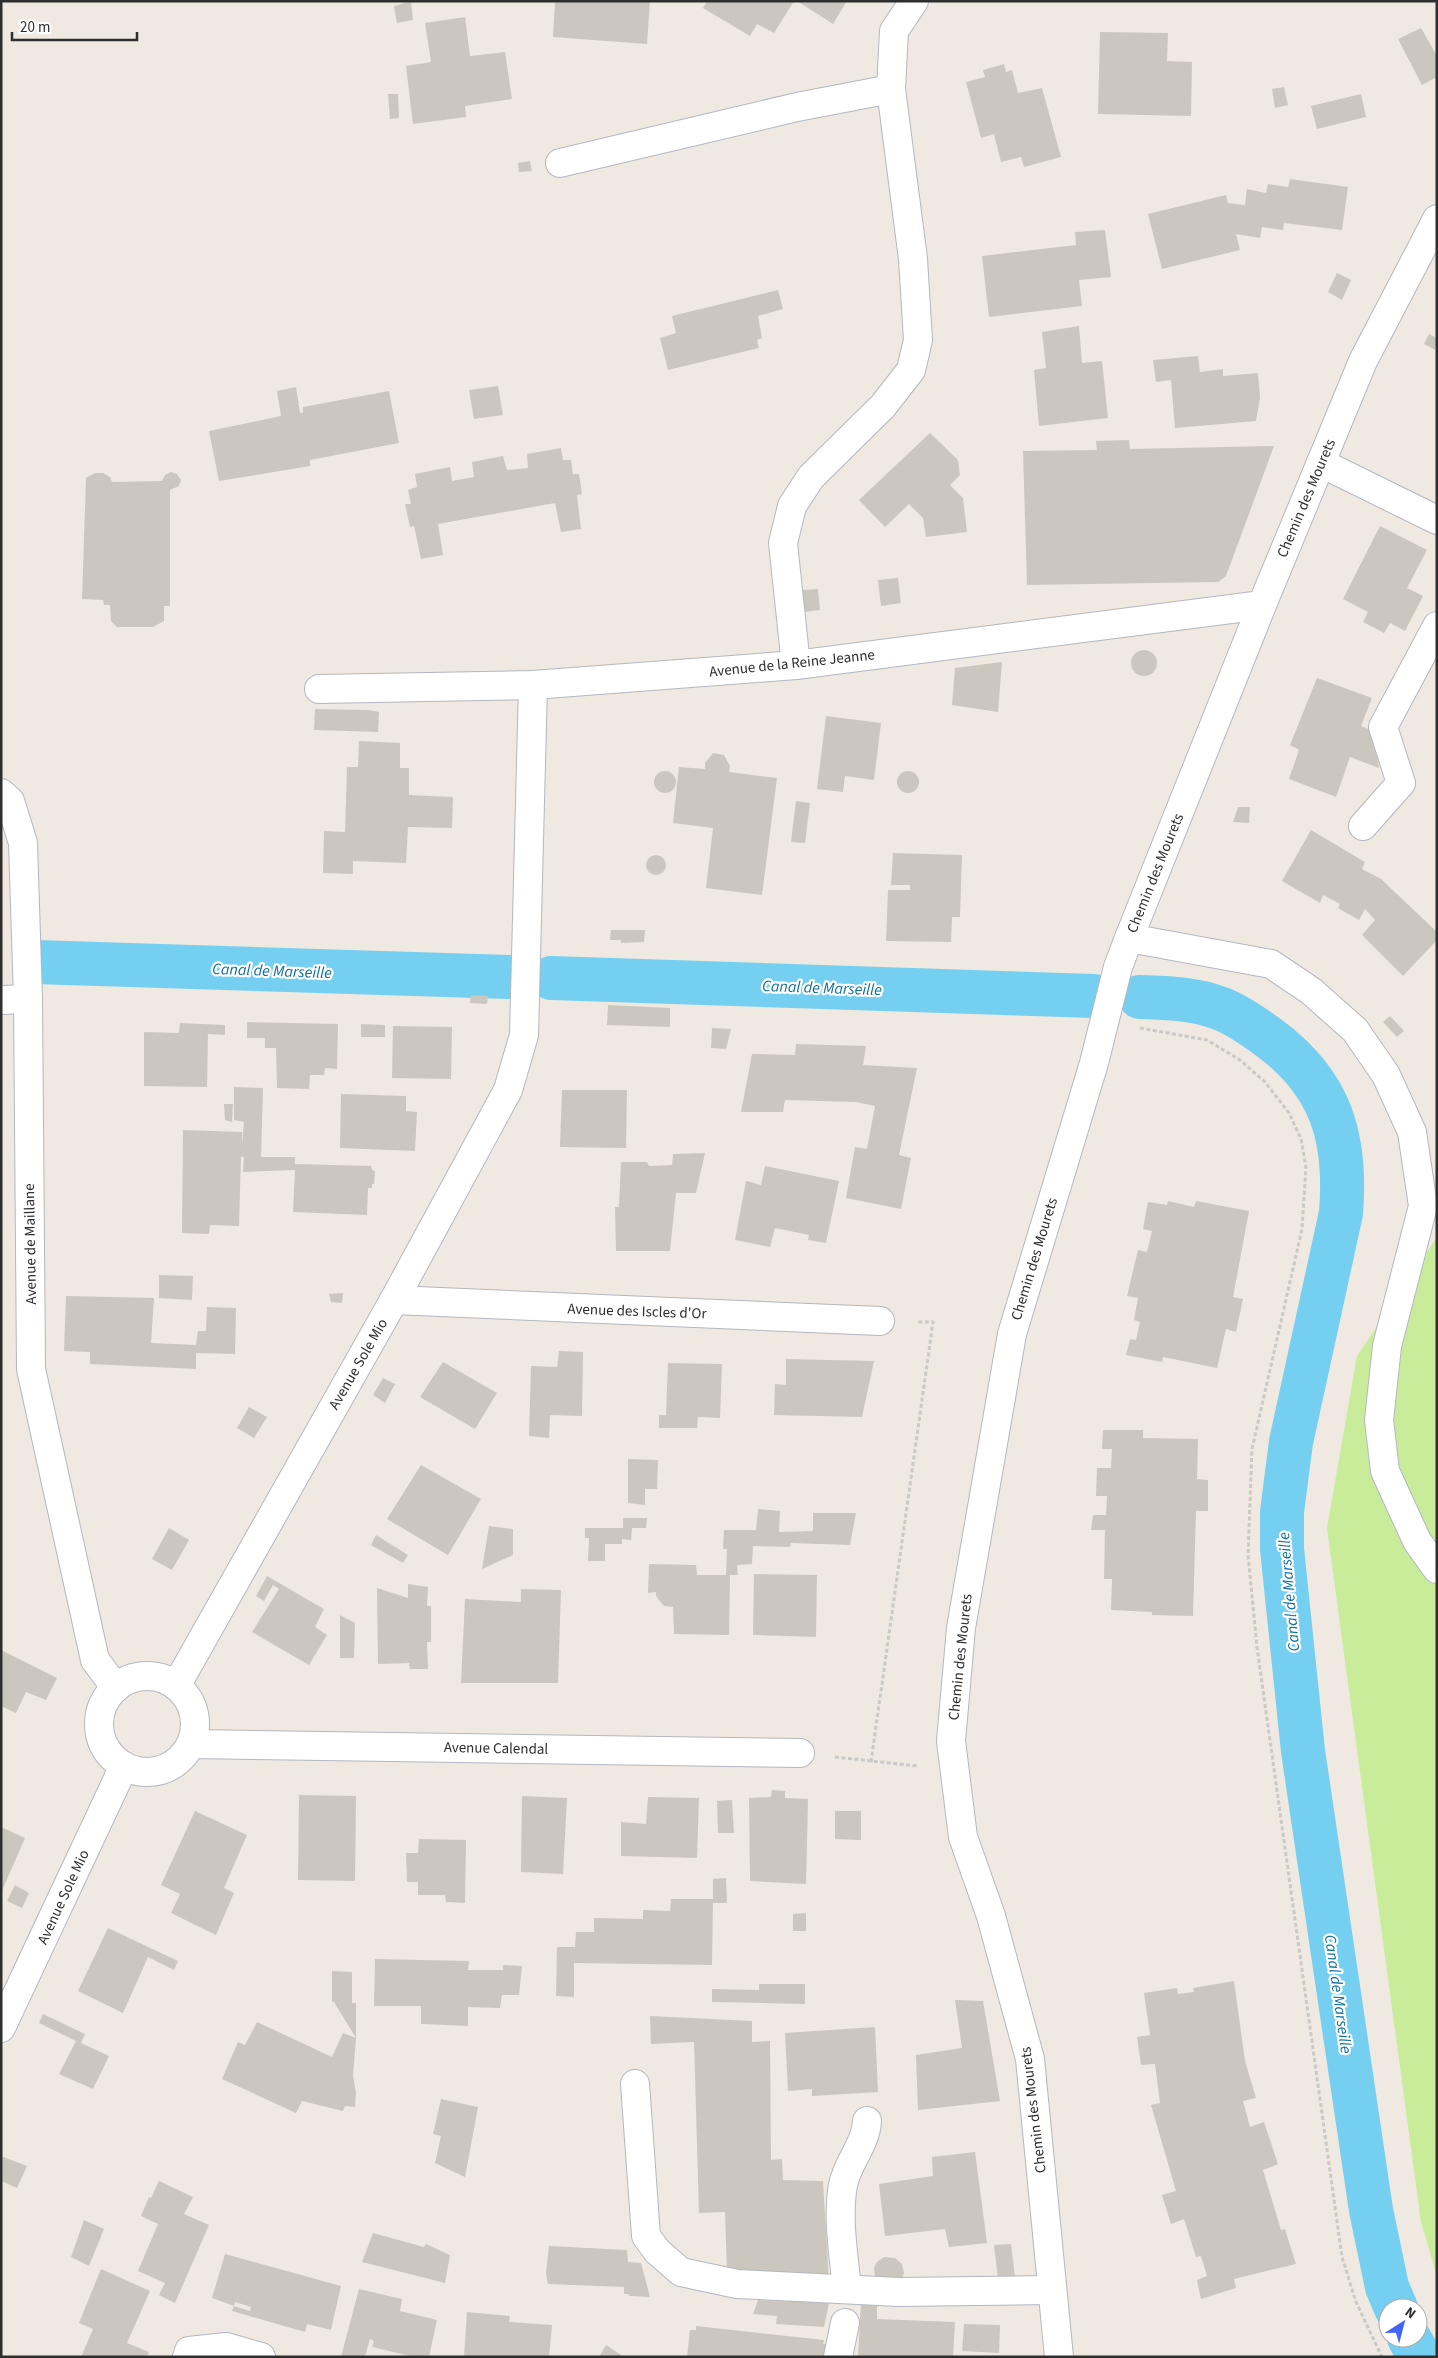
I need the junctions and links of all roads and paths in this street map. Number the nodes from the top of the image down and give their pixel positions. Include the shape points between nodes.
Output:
1 (914, 1) edge
2 (892, 89) junction
3 (560, 162) dead end
4 (1437, 219) edge
5 (1321, 463) junction
6 (1437, 520) edge
7 (1262, 605) junction
8 (1437, 626) edge
9 (796, 664) junction
10 (533, 685) junction
11 (319, 689) dead end
12 (1, 792) edge
13 (1363, 826) dead end
14 (1129, 938) junction
15 (19, 993) edge
16 (1102, 1034) junction
17 (394, 1300) junction
18 (880, 1321) joint
19 (1437, 1569) edge
20 (176, 1686) junction
21 (116, 1688) junction
22 (192, 1744) junction
23 (800, 1753) joint
24 (871, 1762) junction
25 (124, 1766) junction
26 (954, 1768) junction
27 (1, 2028) edge
28 (635, 2084) dead end
29 (867, 2121) dead end
30 (847, 2290) junction
31 (1051, 2290) junction
32 (845, 2322) dead end
33 (187, 2357) edge
34 (261, 2357) edge
35 (838, 2357) edge
36 (1058, 2357) edge
37 (1382, 2357) edge

1 - 2 street via 894,31
2 - 3 street via 797,107
2 - 9 street via 913,259 918,340 910,370 883,406 811,477 792,506 783,543
4 - 5 street, Chemin des Mourets via 1363,361
5 - 6 street
5 - 7 street, Chemin des Mourets
7 - 9 street, Avenue de la Reine Jeanne
7 - 14 street, Chemin des Mourets
8 - 13 street via 1383,726 1401,782
9 - 10 street, Avenue de la Reine Jeanne
10 - 11 street, Avenue de la Reine Jeanne
10 - 17 street, Avenue Sole Mio via 524,1035 508,1090
12 - 15 street, Avenue de Maillane via 10,801 23,843 26,929
14 - 16 street, Chemin des Mourets via 1118,967
14 - 19 street via 1271,964 1311,991 1356,1030 1386,1075 1412,1132 1423,1206 1387,1346 1379,1420 1385,1471 1417,1541
15 - 21 street, Avenue de Maillane via 31,1370 95,1660
16 - 26 street, Chemin des Mourets via 1012,1334 961,1628 951,1741
16 - 37 path via 1207,1040 1240,1060 1265,1082 1289,1113 1301,1140 1306,1167 1302,1229 1252,1449 1248,1555 1257,1647 1342,2256 1356,2302
17 - 18 street, Avenue des Iscles d'Or
17 - 20 street, Avenue Sole Mio
18 - 24 path via 933,1322
20 - 21 street via 154,1676 137,1677
20 - 22 street via 188,1698 194,1714 196,1728
21 - 25 street via 108,1695 101,1710 99,1725 102,1742 111,1756
22 - 23 street, Avenue Calendal
22 - 25 street via 175,1764 159,1771 143,1772
23 - 24 path
24 - 26 path
25 - 27 street, Avenue Sole Mio
26 - 31 street, Chemin des Mourets via 962,1837 991,1916 1030,2060
28 - 30 street via 646,2236 657,2252 681,2272 736,2284
29 - 30 street via 866,2132 843,2184 841,2206
30 - 31 street
31 - 36 street, Chemin des Mourets
32 - 35 street
33 - 34 street via 189,2351 226,2348

